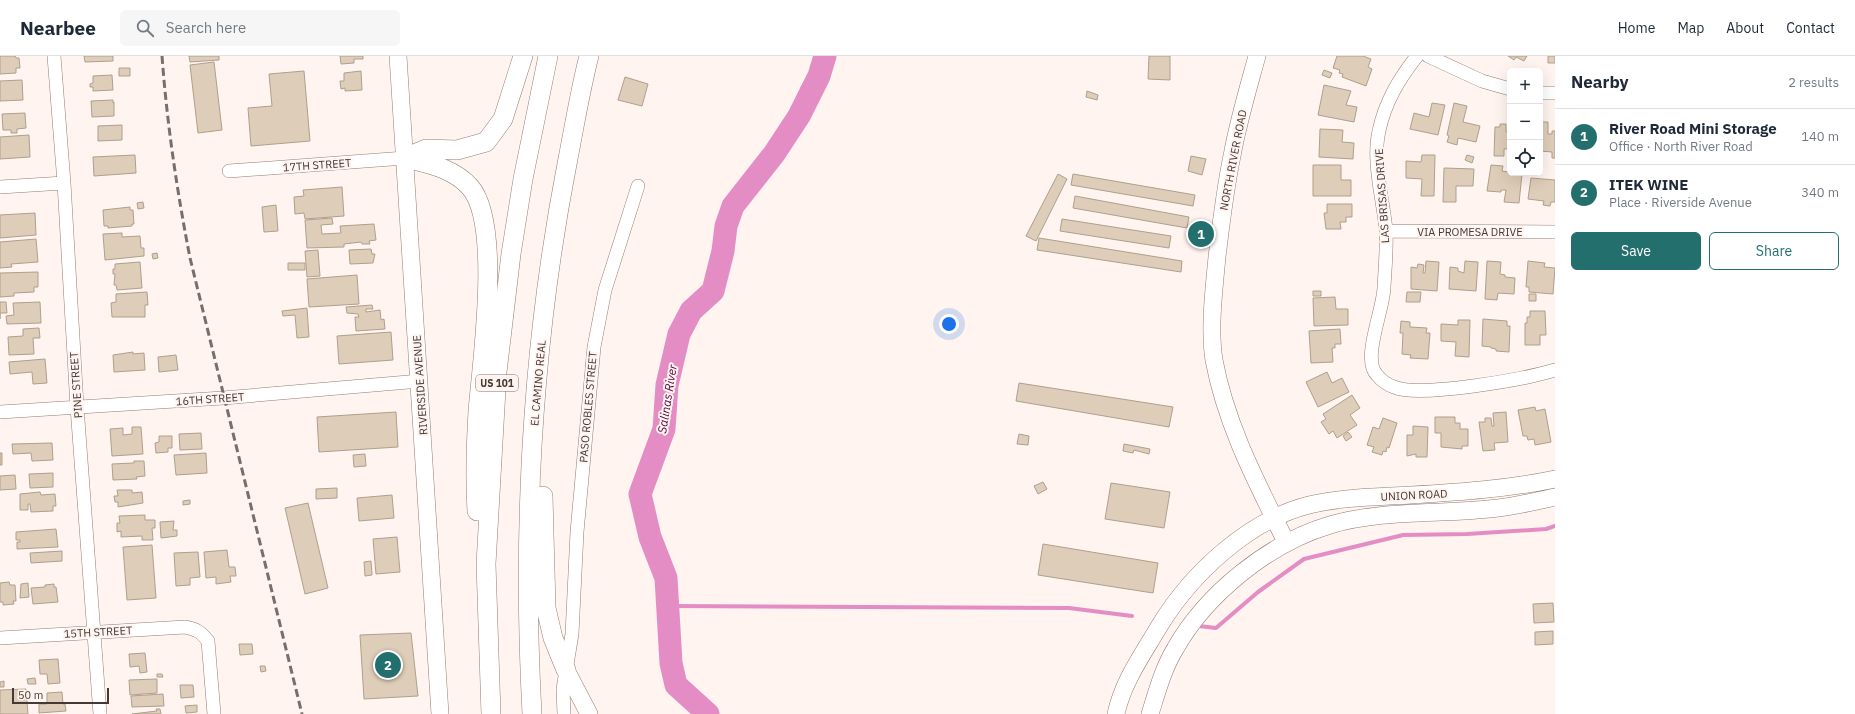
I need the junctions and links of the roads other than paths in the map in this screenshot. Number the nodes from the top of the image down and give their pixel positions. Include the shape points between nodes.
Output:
1 (54, 56) edge
2 (398, 56) edge
3 (523, 56) edge
4 (548, 56) edge
5 (589, 56) edge
6 (1257, 56) edge
7 (1417, 56) edge
8 (1428, 56) edge
9 (1507, 88) edge
10 (1543, 93) edge
11 (1555, 93) edge
12 (405, 158) junction
13 (229, 171) dead end
14 (64, 183) junction
15 (638, 186) dead end
16 (0, 187) edge
17 (1386, 231) junction
18 (1555, 232) edge
19 (1555, 370) edge
20 (420, 381) junction
21 (536, 387) junction
22 (78, 407) junction
23 (0, 412) edge
24 (1555, 479) edge
25 (1555, 497) edge
26 (1274, 517) junction
27 (1286, 542) junction
28 (486, 564) junction
29 (95, 633) junction
30 (572, 634) junction
31 (0, 638) edge
32 (566, 670) junction
33 (1116, 710) edge
34 (100, 714) edge
35 (214, 714) edge
36 (440, 714) edge
37 (491, 714) edge
38 (532, 714) edge
39 (564, 714) edge
40 (589, 714) edge
41 (1150, 714) edge

1 - 14 street, PINE STREET
2 - 12 main road, RIVERSIDE AVENUE
3 - 12 highway via 503,119 486,142 457,150 426,149
4 - 28 highway, US 101 via 524,171 511,254 496,386
5 - 21 highway, EL CAMINO REAL via 560,198
6 - 26 main road, NORTH RIVER ROAD via 1232,156 1223,214 1214,283 1214,350 1219,383 1233,427 1249,468
7 - 17 street, LAS BRISAS DRIVE via 1404,72 1388,100 1379,132 1378,171
8 - 9 street via 1482,81
10 - 11 street
12 - 13 street, 17TH STREET
12 - 20 main road, RIVERSIDE AVENUE
12 - 28 highway via 433,164 459,177 471,188 484,218 487,236 487,290 478,413 476,503 479,540
14 - 16 street
14 - 22 street, PINE STREET
15 - 30 street, PASO ROBLES STREET via 605,290 594,347
17 - 18 street, VIA PROMESA DRIVE
17 - 19 street, LAS BRISAS DRIVE via 1384,298 1370,360 1375,374 1394,388 1413,391 1497,383
20 - 22 street, 16TH STREET via 224,398
20 - 36 main road, RIVERSIDE AVENUE
21 - 32 highway via 544,439 542,521 546,608 553,638
21 - 38 highway, EL CAMINO REAL via 528,578
22 - 23 street, 16TH STREET
22 - 29 street, PINE STREET
24 - 26 main road, UNION ROAD via 1467,492 1340,499 1308,505
25 - 27 main road, UNION ROAD via 1498,508 1361,518 1330,525
26 - 27 main road, NORTH RIVER ROAD
26 - 33 main road via 1229,547 1183,594 1170,610 1129,676
27 - 41 main road via 1217,594 1196,618 1174,649
28 - 37 highway, US 101
29 - 31 street, 15TH STREET
29 - 34 street, PINE STREET
29 - 35 street, 15TH STREET via 196,629 208,641
30 - 32 street, PASO ROBLES STREET
30 - 40 street, PASO ROBLES STREET via 575,670
32 - 39 street, PASO ROBLES STREET
32 - 40 main road, PASO ROBLES STREET

